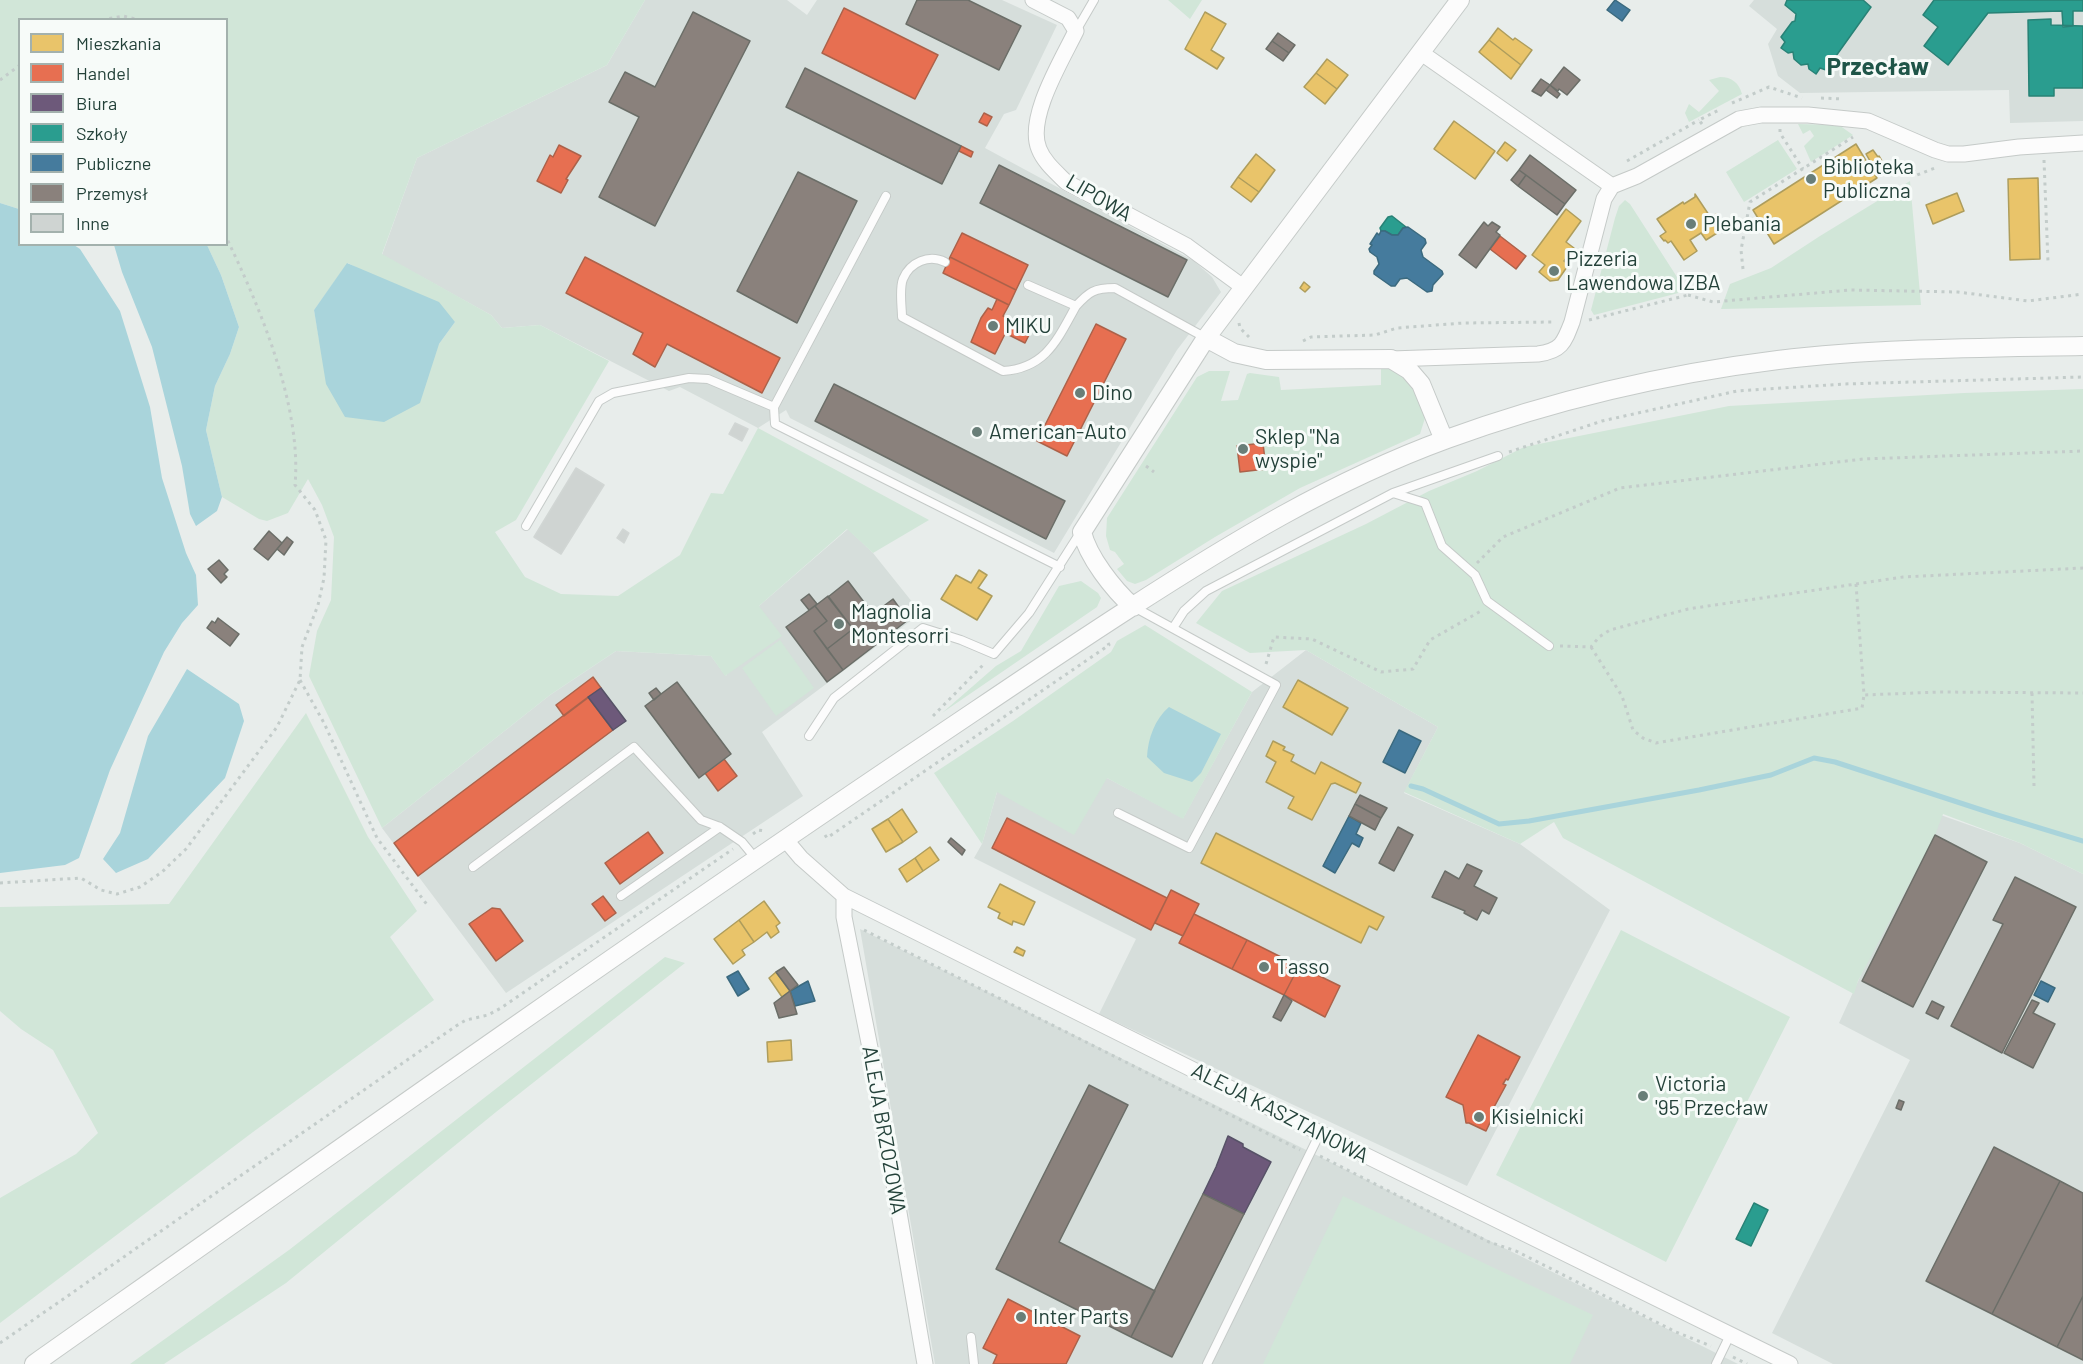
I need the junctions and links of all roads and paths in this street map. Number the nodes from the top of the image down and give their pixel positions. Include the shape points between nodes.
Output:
1 (1033, 0) edge
2 (1094, 0) edge
3 (1460, 0) edge
4 (112, 18) edge
5 (132, 18) edge
6 (1076, 31) junction
7 (1420, 52) junction
8 (18, 66) edge
9 (0, 80) edge
10 (1779, 115) junction
11 (1699, 120) dead end
12 (1859, 134) dead end
13 (2083, 143) edge
14 (2044, 155) dead end
15 (1626, 161) dead end
16 (1803, 169) junction
17 (1612, 186) junction
18 (886, 196) dead end
19 (228, 241) edge
20 (2048, 261) dead end
21 (945, 262) dead end
22 (1743, 269) dead end
23 (1028, 285) dead end
24 (1692, 286) dead end
25 (1244, 287) junction
26 (2083, 294) edge
27 (1688, 295) junction
28 (1076, 306) junction
29 (1238, 315) dead end
30 (1572, 321) junction
31 (1206, 338) junction
32 (1251, 339) dead end
33 (1301, 342) dead end
34 (2083, 346) edge
35 (1391, 359) junction
36 (2083, 377) edge
37 (774, 407) junction
38 (1444, 440) junction
39 (2083, 451) edge
40 (1498, 456) joint
41 (1393, 493) junction
42 (526, 526) dead end
43 (1082, 532) junction
44 (1060, 567) junction
45 (2083, 568) edge
46 (1469, 570) junction
47 (1856, 584) junction
48 (1491, 605) junction
49 (1133, 607) junction
50 (1173, 628) junction
51 (1109, 645) dead end
52 (1549, 646) joint
53 (1591, 647) junction
54 (994, 654) junction
55 (1262, 677) junction
56 (300, 680) junction
57 (2032, 693) junction
58 (2083, 693) edge
59 (1864, 695) junction
60 (927, 721) dead end
61 (809, 736) dead end
62 (2034, 786) dead end
63 (1118, 813) dead end
64 (720, 827) junction
65 (778, 833) junction
66 (827, 838) dead end
67 (742, 842) junction
68 (756, 859) junction
69 (473, 867) dead end
70 (0, 883) edge
71 (621, 896) dead end
72 (844, 896) junction
73 (428, 906) dead end
74 (844, 921) junction
75 (1320, 1133) junction
76 (1310, 1153) junction
77 (1730, 1335) junction
78 (971, 1336) dead end
79 (0, 1343) edge
80 (1722, 1352) junction
81 (34, 1364) edge
82 (925, 1364) edge
83 (974, 1364) edge
84 (1207, 1364) edge
85 (1716, 1364) edge
86 (1747, 1364) edge
87 (1790, 1364) edge

1 - 6 street via 1068,18
2 - 6 lane, LIPOWA
3 - 7 street
4 - 5 path
6 - 25 street, LIPOWA via 1043,98 1036,127 1038,148 1066,182 1187,246
7 - 17 street
7 - 25 street
8 - 9 path
10 - 13 street via 1868,122 1948,153
10 - 16 path via 1780,133
10 - 17 street via 1739,119
11 - 15 path
12 - 16 path
14 - 20 path
16 - 22 path via 1750,202 1741,250
17 - 30 street via 1604,199
18 - 37 lane
19 - 56 path via 281,374 292,419 295,485 315,510 326,540 324,578 302,646
21 - 28 lane via 928,258 910,268 902,281 902,317 1003,370 1026,367 1045,354
23 - 28 lane
24 - 27 path
25 - 31 street
26 - 27 path via 2028,301 1958,292 1850,290 1713,302
27 - 30 path via 1586,321
28 - 31 lane via 1099,288 1114,288
29 - 32 path via 1240,328
30 - 33 path via 1397,328 1374,335 1311,337
30 - 35 street via 1566,337 1550,352
31 - 35 street via 1234,353 1266,360
31 - 43 street
34 - 38 street via 1867,352 1745,365 1550,405
35 - 38 street via 1415,376
36 - 40 path via 1737,391 1602,421
37 - 42 lane via 708,380 689,378 613,393 599,401
37 - 44 lane via 775,424
38 - 49 street via 1364,473 1283,514
39 - 46 path via 1863,459 1620,488 1503,537
40 - 41 lane
41 - 46 lane via 1425,503 1442,546
41 - 50 lane via 1206,591 1184,611
43 - 44 lane
43 - 49 street via 1098,565
44 - 54 lane via 1029,613
45 - 47 path via 1903,577
46 - 48 lane
47 - 53 path via 1688,609 1610,630
47 - 59 path
48 - 52 lane
48 - 55 path via 1431,640 1413,669 1381,672 1312,639 1274,637
49 - 50 lane
49 - 65 street
50 - 55 lane
51 - 66 path
52 - 53 path
53 - 59 path via 1622,696 1633,730 1656,743 1862,708
54 - 60 path
54 - 61 lane via 923,628 834,698
55 - 63 lane via 1276,685 1189,848
56 - 70 path via 277,727 186,849 140,887 117,894 81,878
56 - 73 path via 377,838
57 - 58 path
57 - 59 path
57 - 62 path
64 - 67 lane
64 - 69 lane via 701,820 634,747
64 - 71 lane
65 - 67 path via 758,830
65 - 68 street
65 - 72 street, ALEJA KASZTANOWA
67 - 68 lane
67 - 79 path via 501,1008 456,1026
68 - 81 street
72 - 74 street, ALEJA BRZOZOWA
72 - 75 street, ALEJA KASZTANOWA
74 - 76 path
74 - 82 street, ALEJA BRZOZOWA via 875,1072
75 - 76 lane
75 - 77 street, ALEJA KASZTANOWA
76 - 80 path
76 - 84 lane
77 - 80 lane
77 - 87 street, ALEJA KASZTANOWA
78 - 83 lane
80 - 85 lane
80 - 86 path

